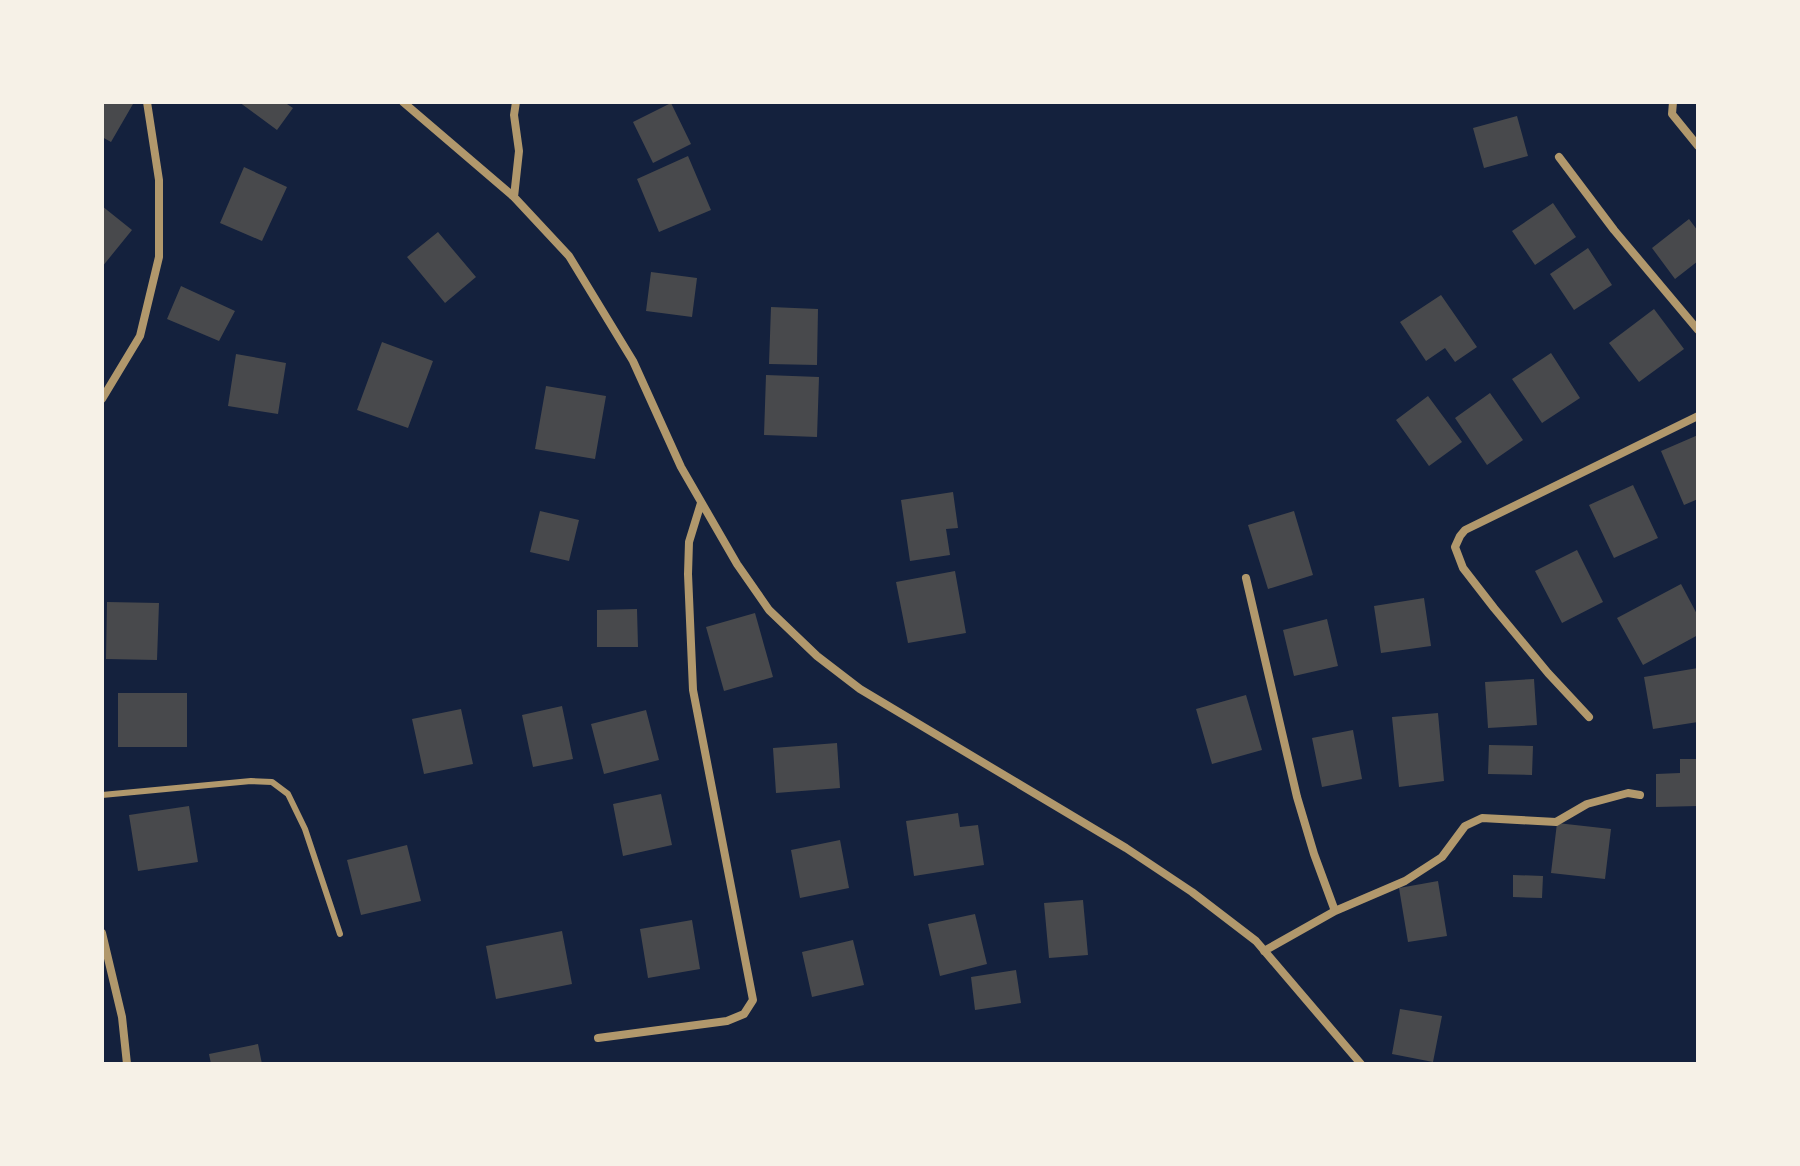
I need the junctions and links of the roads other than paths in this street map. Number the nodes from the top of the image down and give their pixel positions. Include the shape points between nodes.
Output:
1 (147, 102) edge
2 (403, 102) edge
3 (516, 102) edge
4 (1673, 102) edge
5 (1698, 146) edge
6 (1559, 157) dead end
7 (514, 197) junction
8 (1698, 330) edge
9 (102, 399) edge
10 (1698, 416) edge
11 (701, 503) junction
12 (1246, 578) dead end
13 (1589, 717) dead end
14 (102, 795) edge
15 (1640, 795) dead end
16 (1335, 911) junction
17 (102, 933) edge
18 (340, 934) dead end
19 (1264, 951) junction
20 (598, 1038) dead end
21 (127, 1064) edge
22 (1361, 1064) edge

1 - 9 street via 159,180 159,257 140,336
2 - 7 street
3 - 7 street via 519,151
4 - 5 street via 1672,114
6 - 8 street
7 - 11 street via 569,256 585,282 633,361
10 - 13 street via 1465,530 1455,547 1463,568 1494,608
11 - 19 street via 769,610 817,656 860,689 1139,857
11 - 20 street via 689,542 693,690 753,1000 744,1014 727,1021
12 - 16 street via 1297,797
14 - 18 lane via 272,782 288,794 305,829
15 - 16 street via 1587,804 1556,822 1482,818 1465,826 1442,857 1405,881
16 - 19 street
17 - 21 street
19 - 22 street

